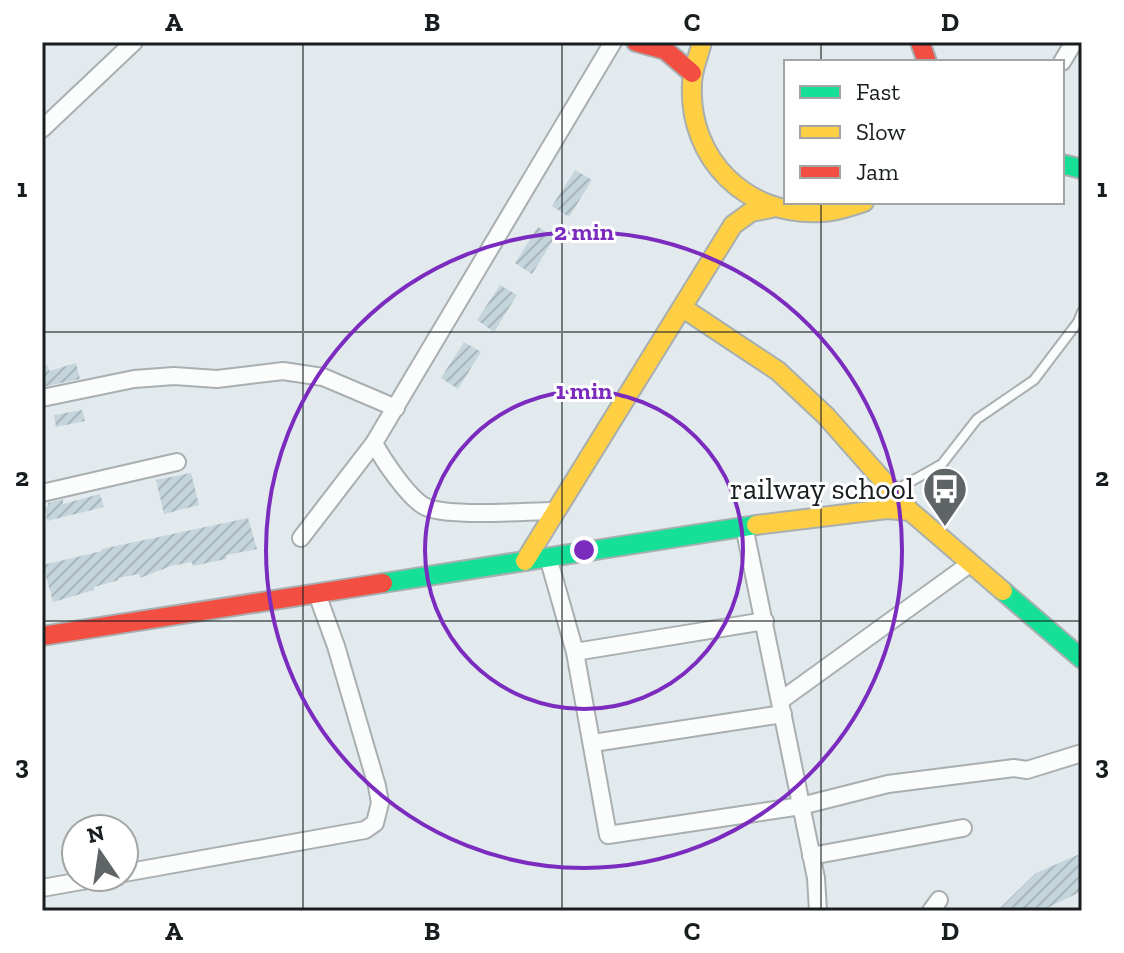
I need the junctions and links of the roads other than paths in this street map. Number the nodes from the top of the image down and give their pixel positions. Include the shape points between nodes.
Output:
1 (134, 42) edge
2 (613, 42) edge
3 (636, 42) edge
4 (700, 42) edge
5 (1074, 42) edge
6 (665, 50) junction
7 (1063, 60) edge
8 (692, 73) junction
9 (42, 129) edge
10 (729, 183) junction
11 (856, 204) edge
12 (772, 208) junction
13 (733, 225) junction
14 (683, 308) junction
15 (1082, 312) edge
16 (42, 398) edge
17 (396, 408) junction
18 (374, 443) junction
19 (177, 462) dead end
20 (893, 491) junction
21 (42, 493) edge
22 (554, 511) junction
23 (910, 511) junction
24 (744, 526) junction
25 (301, 538) dead end
26 (548, 557) junction
27 (525, 561) junction
28 (971, 563) junction
29 (317, 594) junction
30 (765, 621) junction
31 (42, 636) edge
32 (575, 652) junction
33 (1082, 659) edge
34 (782, 707) junction
35 (593, 743) junction
36 (1082, 753) edge
37 (801, 806) junction
38 (963, 828) dead end
39 (811, 856) junction
40 (140, 870) edge
41 (818, 911) edge

1 - 9 street
2 - 17 street
3 - 6 street
4 - 6 street
4 - 8 street
5 - 7 street
6 - 8 street
8 - 10 street via 696,133
10 - 12 street
10 - 13 street
11 - 12 street via 819,214
12 - 13 street via 751,212
13 - 14 street
14 - 20 street via 778,371
14 - 22 street
15 - 20 lane via 1034,380 977,419 942,464
16 - 17 street via 134,379 217,379 283,371 323,377
17 - 18 street
18 - 22 street via 424,507 452,512
18 - 25 street
19 - 21 street
20 - 23 street
22 - 27 street
23 - 24 street via 887,509
23 - 28 street
24 - 26 street
24 - 30 street
26 - 27 street
26 - 32 street
27 - 29 street
28 - 33 street
28 - 34 street
29 - 31 street
29 - 40 street via 377,786 375,823 365,830
30 - 32 street
30 - 34 street
32 - 35 street
34 - 35 street
34 - 37 street
35 - 37 street via 608,835
36 - 37 street via 1027,770 888,784
37 - 39 street
38 - 39 street
39 - 41 street

